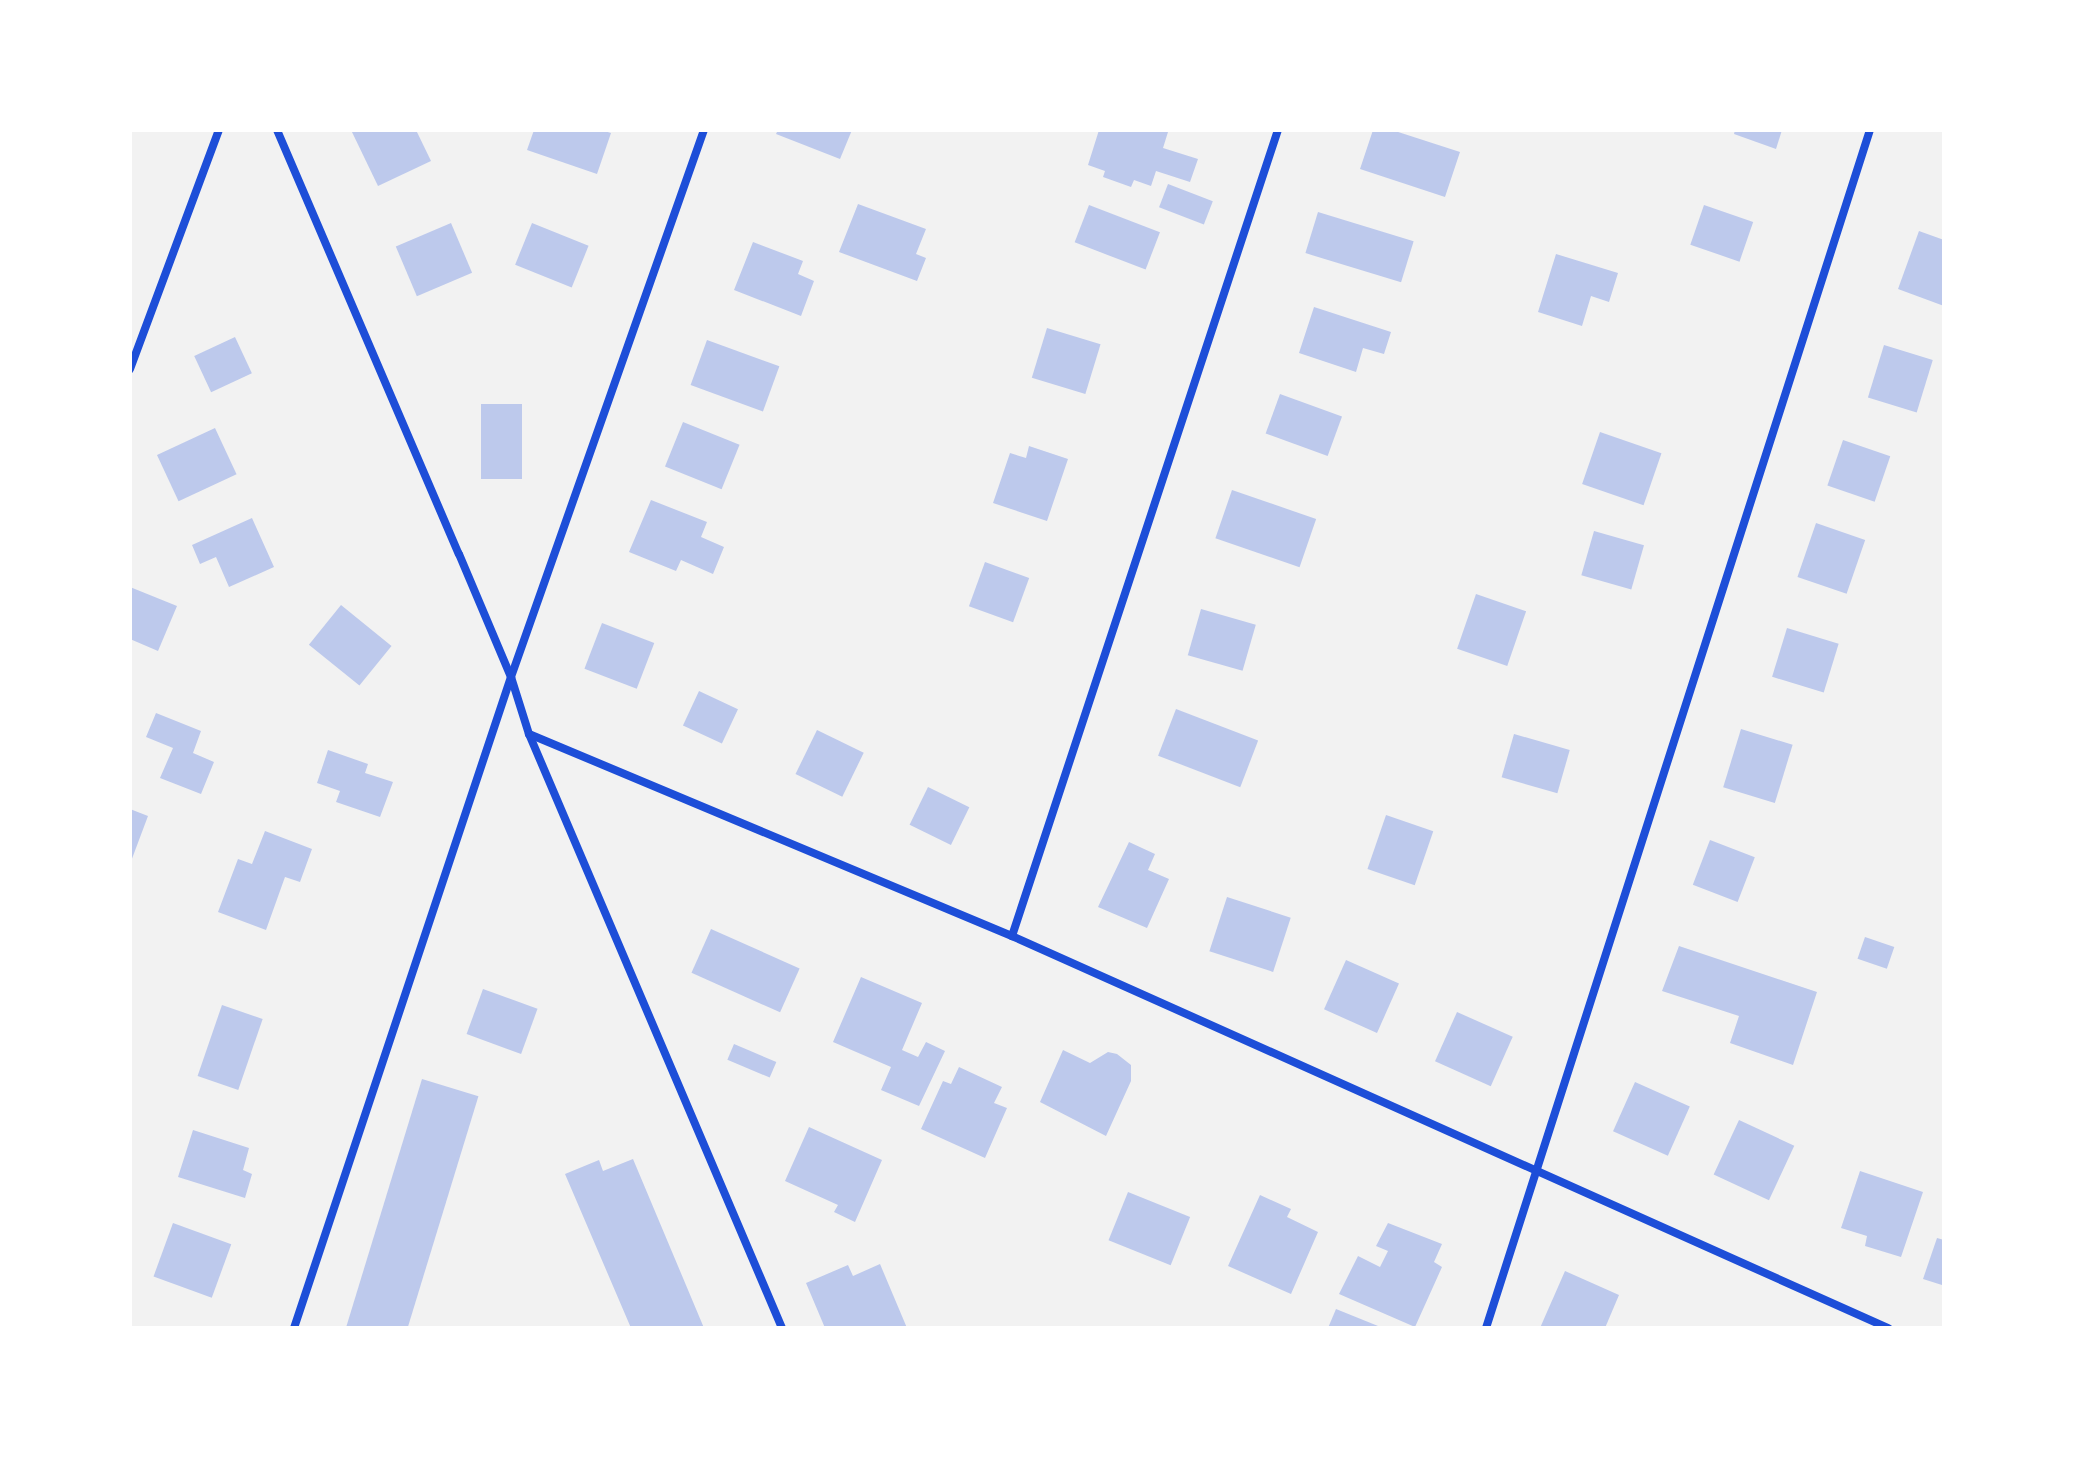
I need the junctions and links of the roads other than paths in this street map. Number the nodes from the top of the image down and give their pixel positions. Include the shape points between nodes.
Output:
1 (219, 130) edge
2 (277, 130) edge
3 (704, 130) edge
4 (1278, 130) edge
5 (1870, 130) edge
6 (130, 369) edge
7 (511, 677) junction
8 (529, 734) junction
9 (1012, 936) junction
10 (1534, 1171) junction
11 (294, 1328) edge
12 (782, 1328) edge
13 (1486, 1328) edge
14 (1888, 1328) edge

1 - 6 street
2 - 7 street
3 - 7 street
4 - 9 street
5 - 10 street
7 - 8 street
7 - 11 street
8 - 9 street
8 - 12 street
9 - 10 street
10 - 13 street
10 - 14 street

